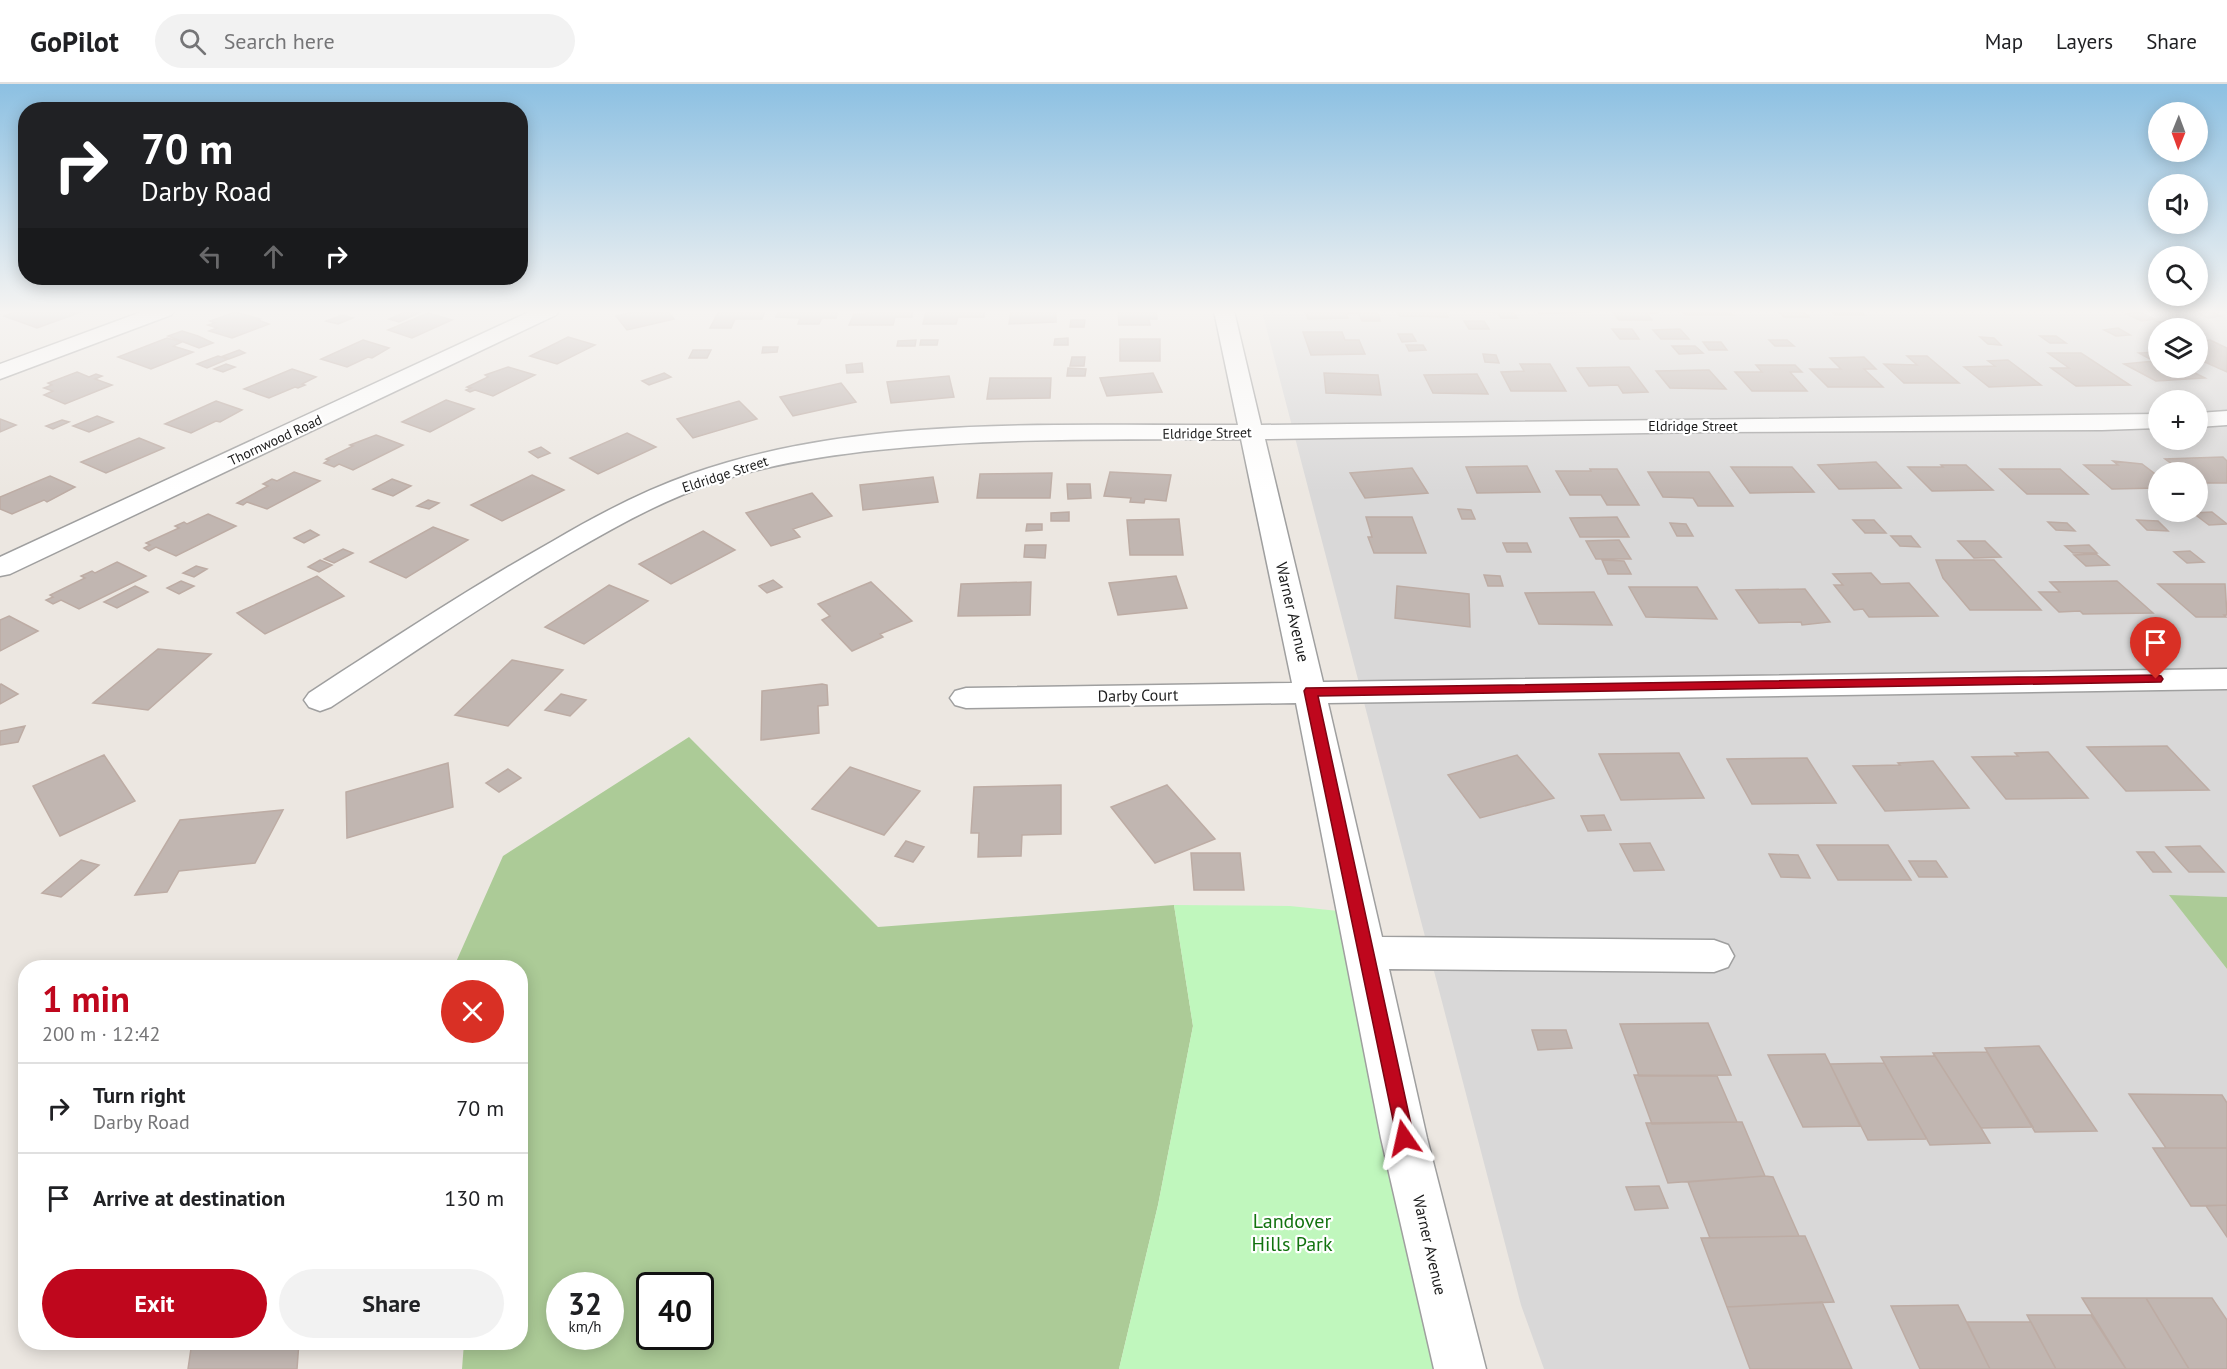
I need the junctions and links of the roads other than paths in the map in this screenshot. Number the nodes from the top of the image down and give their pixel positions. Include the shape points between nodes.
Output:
1 (421, 371) edge
2 (1238, 371) edge
3 (2227, 418) edge
4 (2208, 419) edge
5 (2148, 422) edge
6 (1253, 432) junction
7 (0, 568) edge
8 (2227, 678) edge
9 (1310, 691) junction
10 (966, 698) dead end
11 (320, 700) dead end
12 (1367, 952) junction
13 (1714, 956) dead end
14 (1460, 1369) edge

1 - 7 street, Thornwood Road
2 - 6 street, Warner Avenue
3 - 4 street
5 - 6 street, Eldridge Street
6 - 9 street, Warner Avenue
6 - 11 street, Eldridge Street via 941,437 782,456 722,472 656,498 547,555
8 - 9 street, Darby Court
9 - 10 street, Darby Court
9 - 12 street, Warner Avenue
12 - 13 street
12 - 14 street, Warner Avenue via 1404,1138

